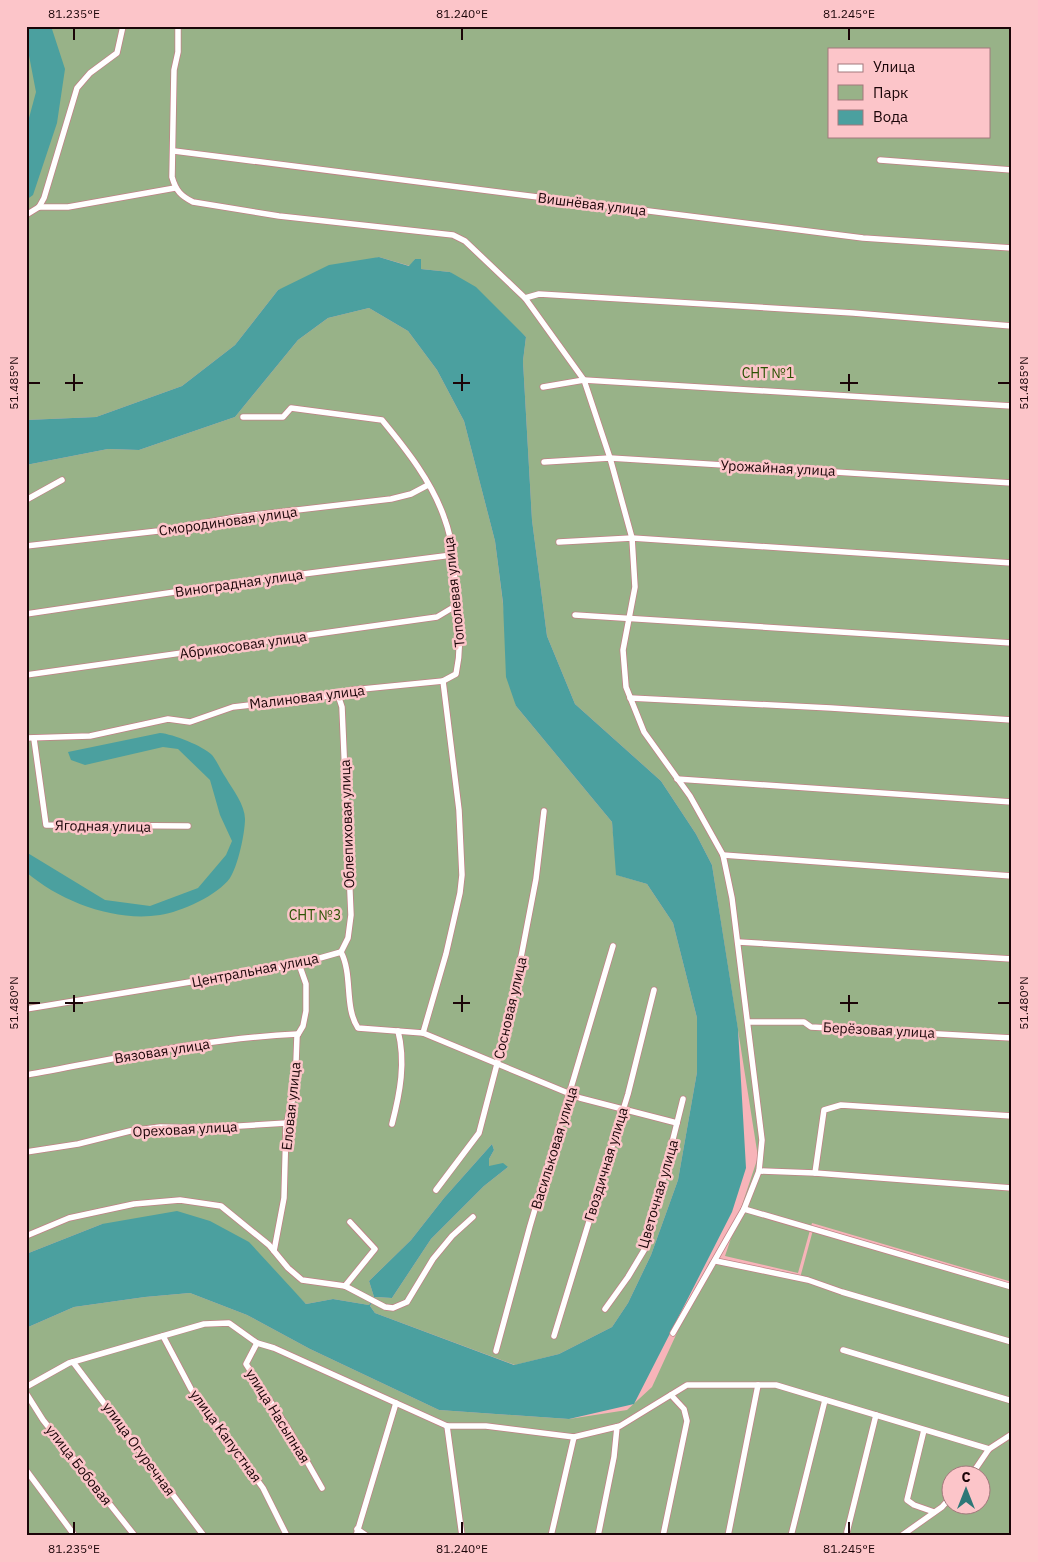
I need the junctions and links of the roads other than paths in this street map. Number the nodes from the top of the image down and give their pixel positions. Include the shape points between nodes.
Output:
1 (123, 26) edge
2 (178, 26) edge
3 (174, 151) junction
4 (880, 160) dead end
5 (1012, 170) edge
6 (174, 188) junction
7 (39, 208) junction
8 (26, 215) edge
9 (1012, 248) edge
10 (525, 298) junction
11 (1012, 326) edge
12 (584, 380) junction
13 (543, 388) dead end
14 (1012, 406) edge
15 (243, 417) dead end
16 (610, 458) junction
17 (544, 462) dead end
18 (62, 480) dead end
19 (1012, 483) edge
20 (428, 485) junction
21 (26, 500) edge
22 (632, 538) junction
23 (559, 542) dead end
24 (26, 546) edge
25 (452, 555) junction
26 (1012, 564) edge
27 (457, 605) junction
28 (26, 614) edge
29 (575, 615) dead end
30 (630, 617) junction
31 (1012, 643) edge
32 (26, 675) edge
33 (443, 681) junction
34 (338, 695) junction
35 (630, 698) junction
36 (1012, 720) edge
37 (26, 738) edge
38 (34, 739) junction
39 (677, 779) junction
40 (1012, 802) edge
41 (544, 811) dead end
42 (188, 826) dead end
43 (723, 855) junction
44 (1012, 876) edge
45 (738, 942) junction
46 (613, 946) dead end
47 (341, 952) junction
48 (1012, 960) edge
49 (299, 964) junction
50 (654, 990) dead end
51 (26, 1009) edge
52 (748, 1022) junction
53 (398, 1031) junction
54 (423, 1033) junction
55 (298, 1034) junction
56 (1012, 1038) edge
57 (497, 1063) junction
58 (26, 1075) edge
59 (570, 1094) junction
60 (683, 1099) dead end
61 (623, 1109) junction
62 (1012, 1116) edge
63 (287, 1122) junction
64 (677, 1123) junction
65 (392, 1124) dead end
66 (26, 1152) edge
67 (759, 1171) junction
68 (815, 1172) junction
69 (1012, 1188) edge
70 (436, 1190) dead end
71 (744, 1209) junction
72 (473, 1217) dead end
73 (350, 1222) dead end
74 (26, 1236) edge
75 (274, 1251) junction
76 (716, 1261) junction
77 (345, 1286) junction
78 (1012, 1287) edge
79 (605, 1309) dead end
80 (673, 1333) dead end
81 (163, 1336) junction
82 (554, 1336) dead end
83 (1012, 1342) edge
84 (257, 1344) junction
85 (843, 1350) dead end
86 (496, 1351) dead end
87 (73, 1362) junction
88 (758, 1385) junction
89 (26, 1387) edge
90 (26, 1393) edge
91 (671, 1395) junction
92 (825, 1400) junction
93 (1012, 1401) edge
94 (396, 1403) junction
95 (876, 1416) junction
96 (447, 1426) junction
97 (617, 1427) junction
98 (924, 1430) junction
99 (1012, 1434) edge
100 (574, 1437) junction
101 (989, 1449) junction
102 (979, 1464) edge
103 (26, 1470) edge
104 (322, 1488) dead end
105 (940, 1507) edge
106 (934, 1512) junction
107 (356, 1532) edge
108 (847, 1532) dead end
109 (75, 1536) edge
110 (135, 1536) edge
111 (204, 1536) edge
112 (287, 1536) edge
113 (366, 1536) edge
114 (462, 1536) edge
115 (551, 1536) edge
116 (598, 1536) edge
117 (663, 1536) edge
118 (728, 1536) edge
119 (791, 1536) edge
120 (901, 1536) edge

1 - 7 street via 117,53 90,72 76,88
2 - 3 street via 174,70
3 - 6 street
3 - 9 street, Вишнёвая улица via 863,238
4 - 5 street
6 - 7 street via 68,208
6 - 10 street via 180,196 193,202 227,209 453,235 465,241
7 - 8 street
10 - 11 street via 539,294
10 - 12 street
12 - 13 street
12 - 14 street
12 - 16 street
15 - 20 street, Тополевая улица via 284,417 291,408 382,420
16 - 17 street, Урожайная улица
16 - 19 street, Урожайная улица
16 - 22 street
18 - 21 street
20 - 24 street, Смородиновая улица via 391,499
20 - 25 street, Тополевая улица via 445,520
22 - 23 street
22 - 26 street
22 - 30 street via 635,587
25 - 27 street, Тополевая улица
25 - 28 street, Виноградная улица
27 - 32 street, Абрикосовая улица via 437,618
27 - 33 street, Тополевая улица via 461,649 456,674
29 - 30 street
30 - 31 street
30 - 35 street via 623,650
33 - 34 street, Малиновая улица via 352,690
33 - 54 street via 459,810 462,875 446,954
34 - 38 street, Малиновая улица via 254,703 208,714 190,722 168,720 90,736
34 - 47 street, Облепиховая улица via 342,708 351,915 348,938
35 - 36 street
35 - 39 street via 644,732
37 - 38 street, Малиновая улица
38 - 42 street, Ягодная улица via 46,825
39 - 40 street
39 - 43 street
41 - 57 street, Сосновая улица via 536,879
43 - 44 street
43 - 45 street
45 - 48 street
45 - 52 street
46 - 59 street, Васильковая улица
47 - 49 street, Центральная улица
47 - 53 street via 349,977 353,1021 358,1028
49 - 51 street, Центральная улица
49 - 55 street, Еловая улица via 307,995 306,1012
50 - 61 street, Гвоздичная улица
52 - 56 street, Берёзовая улица via 804,1022 810,1027
52 - 67 street via 762,1140
53 - 54 street
53 - 65 street via 402,1071
54 - 57 street
55 - 58 street, Вязовая улица via 148,1052
55 - 63 street, Еловая улица via 294,1089
57 - 59 street
57 - 70 street, Сосновая улица via 479,1133
59 - 61 street
59 - 86 street, Васильковая улица
60 - 64 street, Цветочная улица
61 - 64 street
61 - 82 street, Гвоздичная улица
62 - 68 street via 841,1105 824,1110
63 - 66 street, Ореховая улица via 206,1128 160,1127
63 - 75 street, Еловая улица via 284,1198
64 - 79 street, Цветочная улица via 646,1247
67 - 68 street
67 - 71 street
68 - 69 street
71 - 76 street
71 - 78 street
72 - 77 street via 438,1254 407,1302 393,1308 384,1307
73 - 77 street via 375,1249
74 - 75 street via 69,1218 108,1209 180,1200 221,1206
75 - 77 street via 302,1280
76 - 80 street
76 - 83 street via 808,1280
81 - 84 street via 204,1324 229,1323
81 - 87 street
81 - 112 street, улица Капустная via 191,1388 263,1488
84 - 94 street via 274,1348
84 - 104 street, улица Насыпная via 246,1364 290,1430
85 - 93 street
87 - 89 street
87 - 111 street, улица Огуречная
88 - 91 street via 687,1385
88 - 92 street via 776,1385
88 - 118 street
90 - 110 street, улица Бобовая via 43,1420
91 - 97 street
91 - 117 street via 684,1409 687,1421
92 - 95 street
92 - 119 street
94 - 96 street
94 - 107 street
95 - 98 street
95 - 108 street
96 - 100 street via 486,1426
96 - 114 street
97 - 100 street
97 - 116 street
98 - 101 street
98 - 106 street via 907,1500
99 - 101 street
100 - 115 street
101 - 102 street
103 - 109 street
105 - 106 street
106 - 120 street
107 - 113 street

